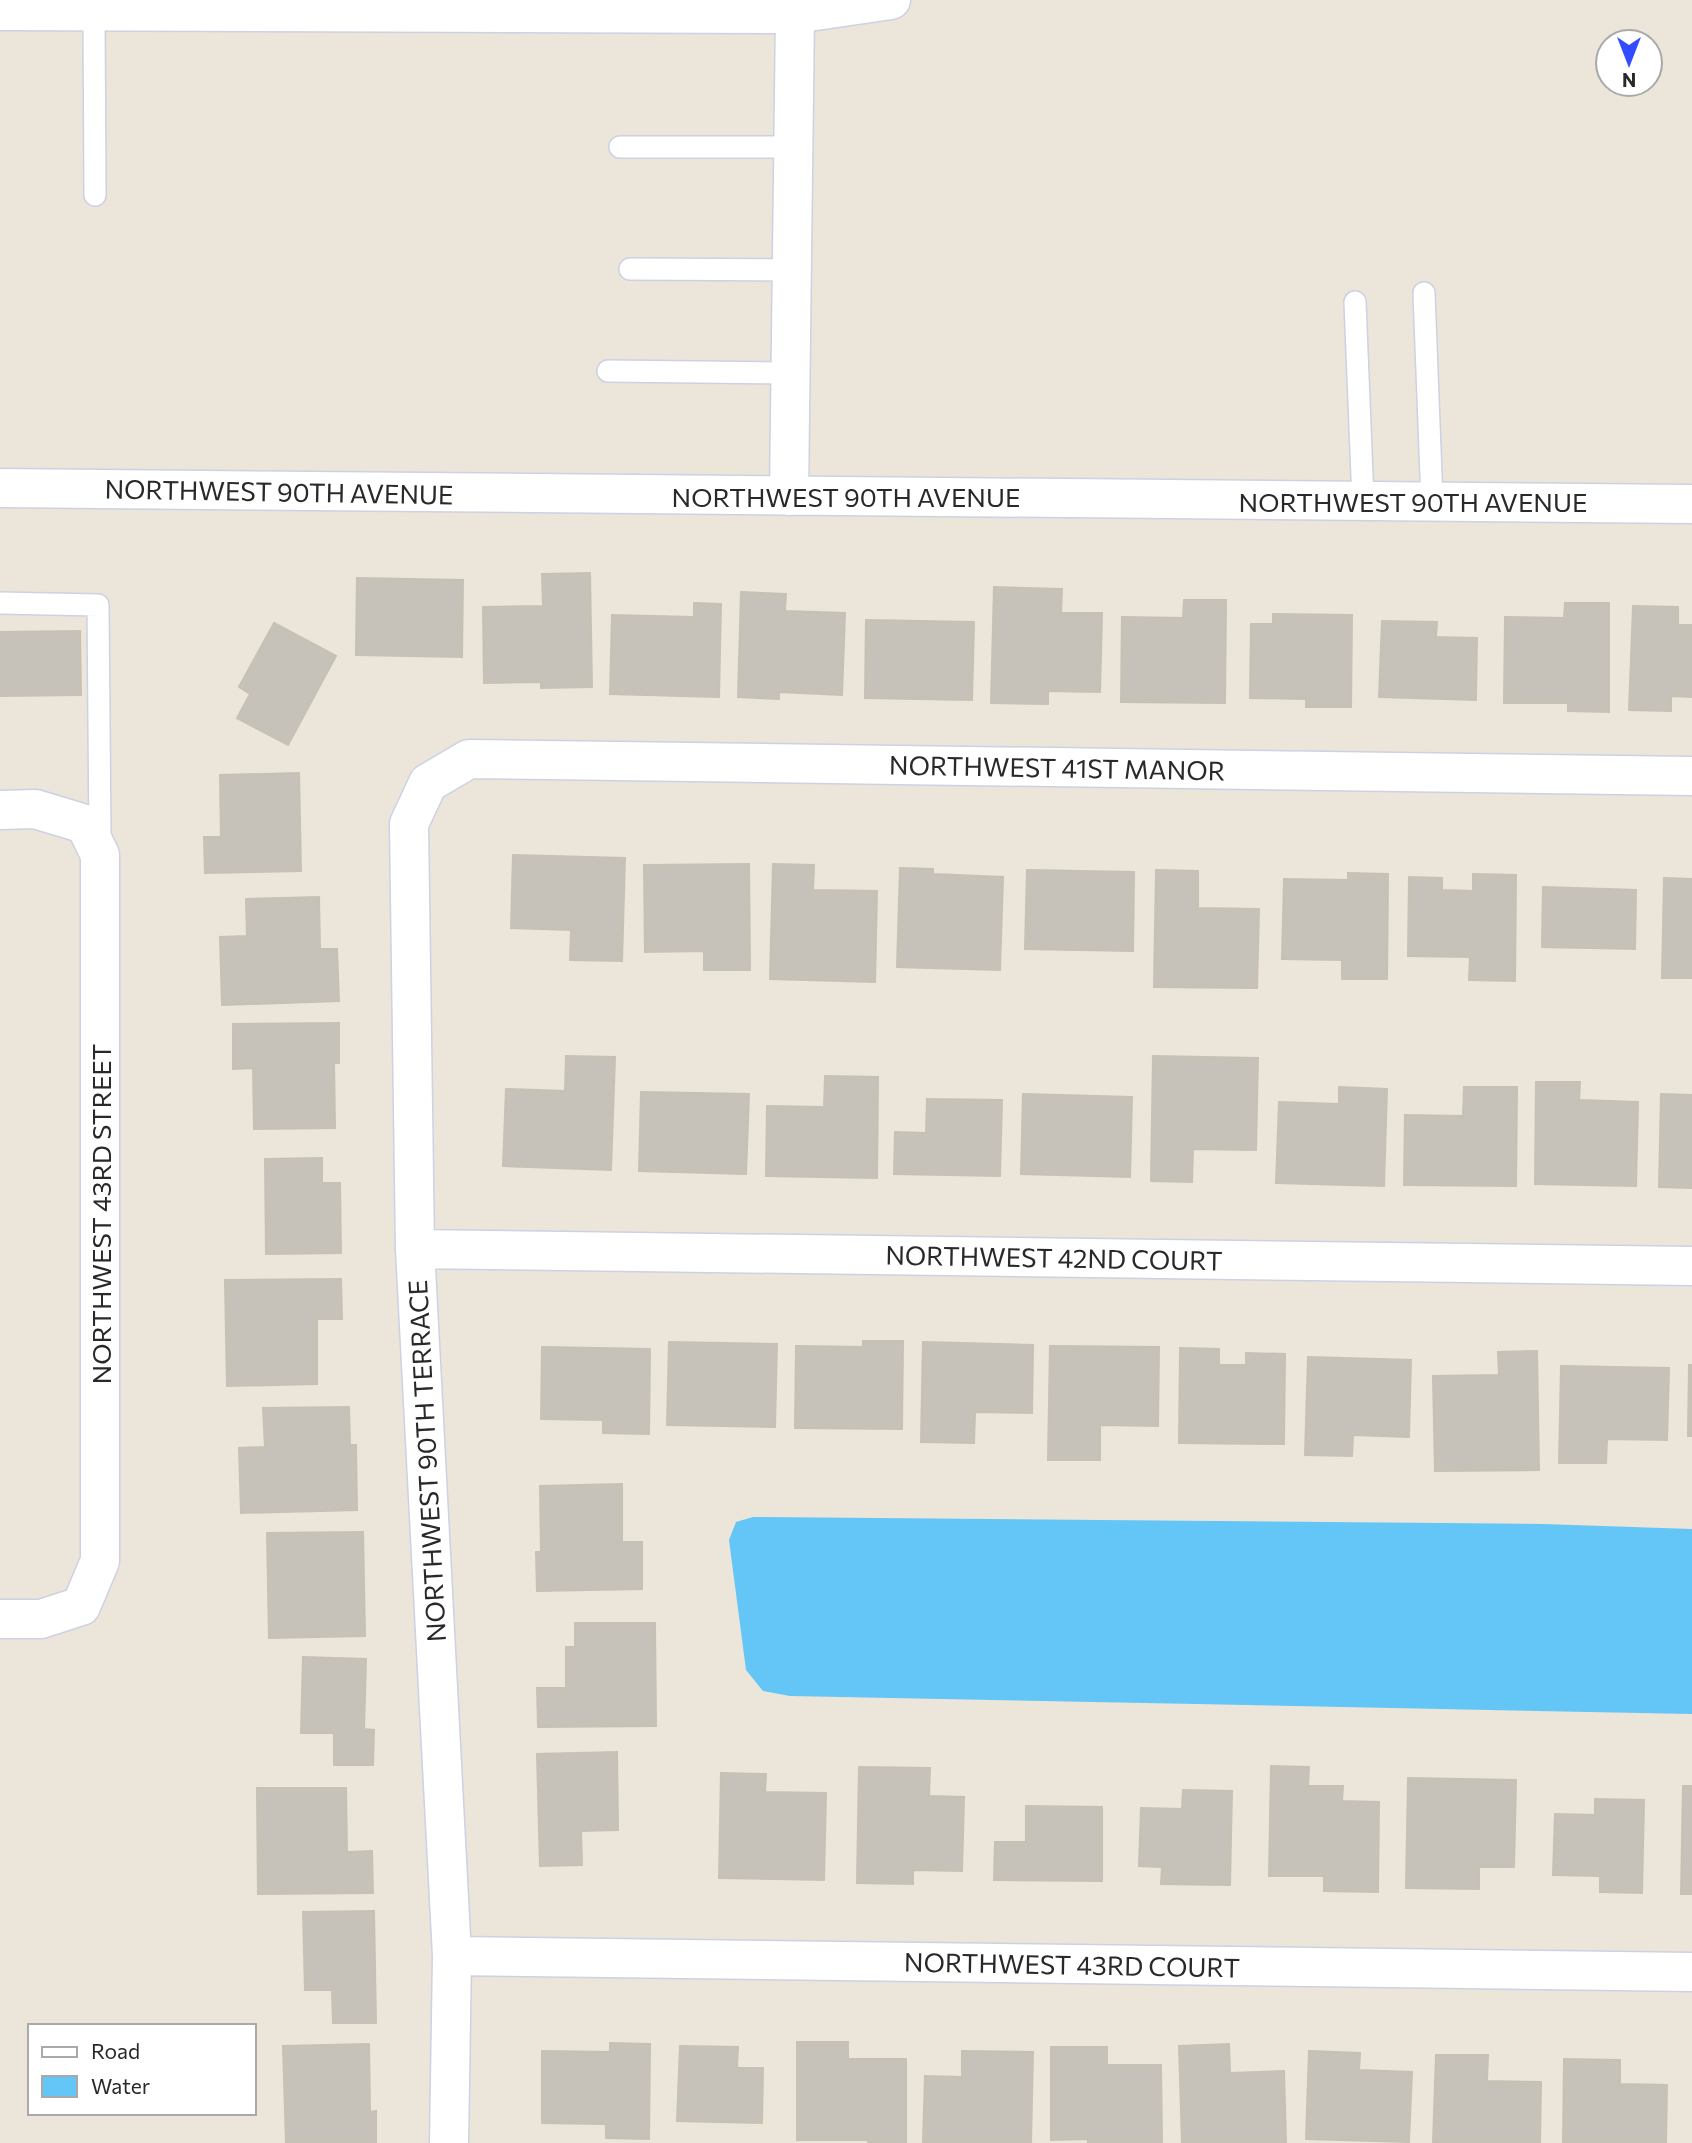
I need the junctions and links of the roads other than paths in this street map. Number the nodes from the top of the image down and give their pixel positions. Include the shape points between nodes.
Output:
1 (891, 0) edge
2 (475, 7) edge
3 (587, 7) edge
4 (688, 7) edge
5 (795, 7) edge
6 (0, 11) edge
7 (94, 12) junction
8 (620, 147) dead end
9 (793, 147) junction
10 (95, 195) dead end
11 (630, 269) dead end
12 (792, 270) junction
13 (1424, 293) dead end
14 (1355, 302) dead end
15 (608, 371) dead end
16 (790, 373) junction
17 (0, 488) edge
18 (789, 496) junction
19 (1363, 501) junction
20 (1432, 502) junction
21 (1692, 504) edge
22 (0, 603) edge
23 (1692, 776) edge
24 (428, 783) joint
25 (0, 810) edge
26 (100, 855) junction
27 (415, 1249) junction
28 (1692, 1266) edge
29 (0, 1619) edge
30 (452, 1956) junction
31 (1692, 1972) edge
32 (449, 2143) edge

1 - 5 street
2 - 3 street
2 - 7 street
3 - 4 street
4 - 5 street
5 - 9 street
6 - 7 street
7 - 10 lane
8 - 9 lane
9 - 12 street
11 - 12 lane
12 - 16 street
13 - 20 lane
14 - 19 lane
15 - 16 lane
16 - 18 street
17 - 18 street, NORTHWEST 90TH AVENUE
18 - 19 street, NORTHWEST 90TH AVENUE
19 - 20 street, NORTHWEST 90TH AVENUE
20 - 21 street, NORTHWEST 90TH AVENUE
22 - 26 lane via 98,605
23 - 24 street, NORTHWEST 41ST MANOR via 469,759
24 - 27 street, NORTHWEST 90TH TERRACE via 409,824
25 - 26 street, NORTHWEST 43RD STREET via 35,809 85,824
26 - 29 street, NORTHWEST 43RD STREET via 100,1561 81,1606 41,1619
27 - 28 street, NORTHWEST 42ND COURT
27 - 30 street, NORTHWEST 90TH TERRACE
30 - 31 street, NORTHWEST 43RD COURT
30 - 32 street, NORTHWEST 90TH TERRACE

